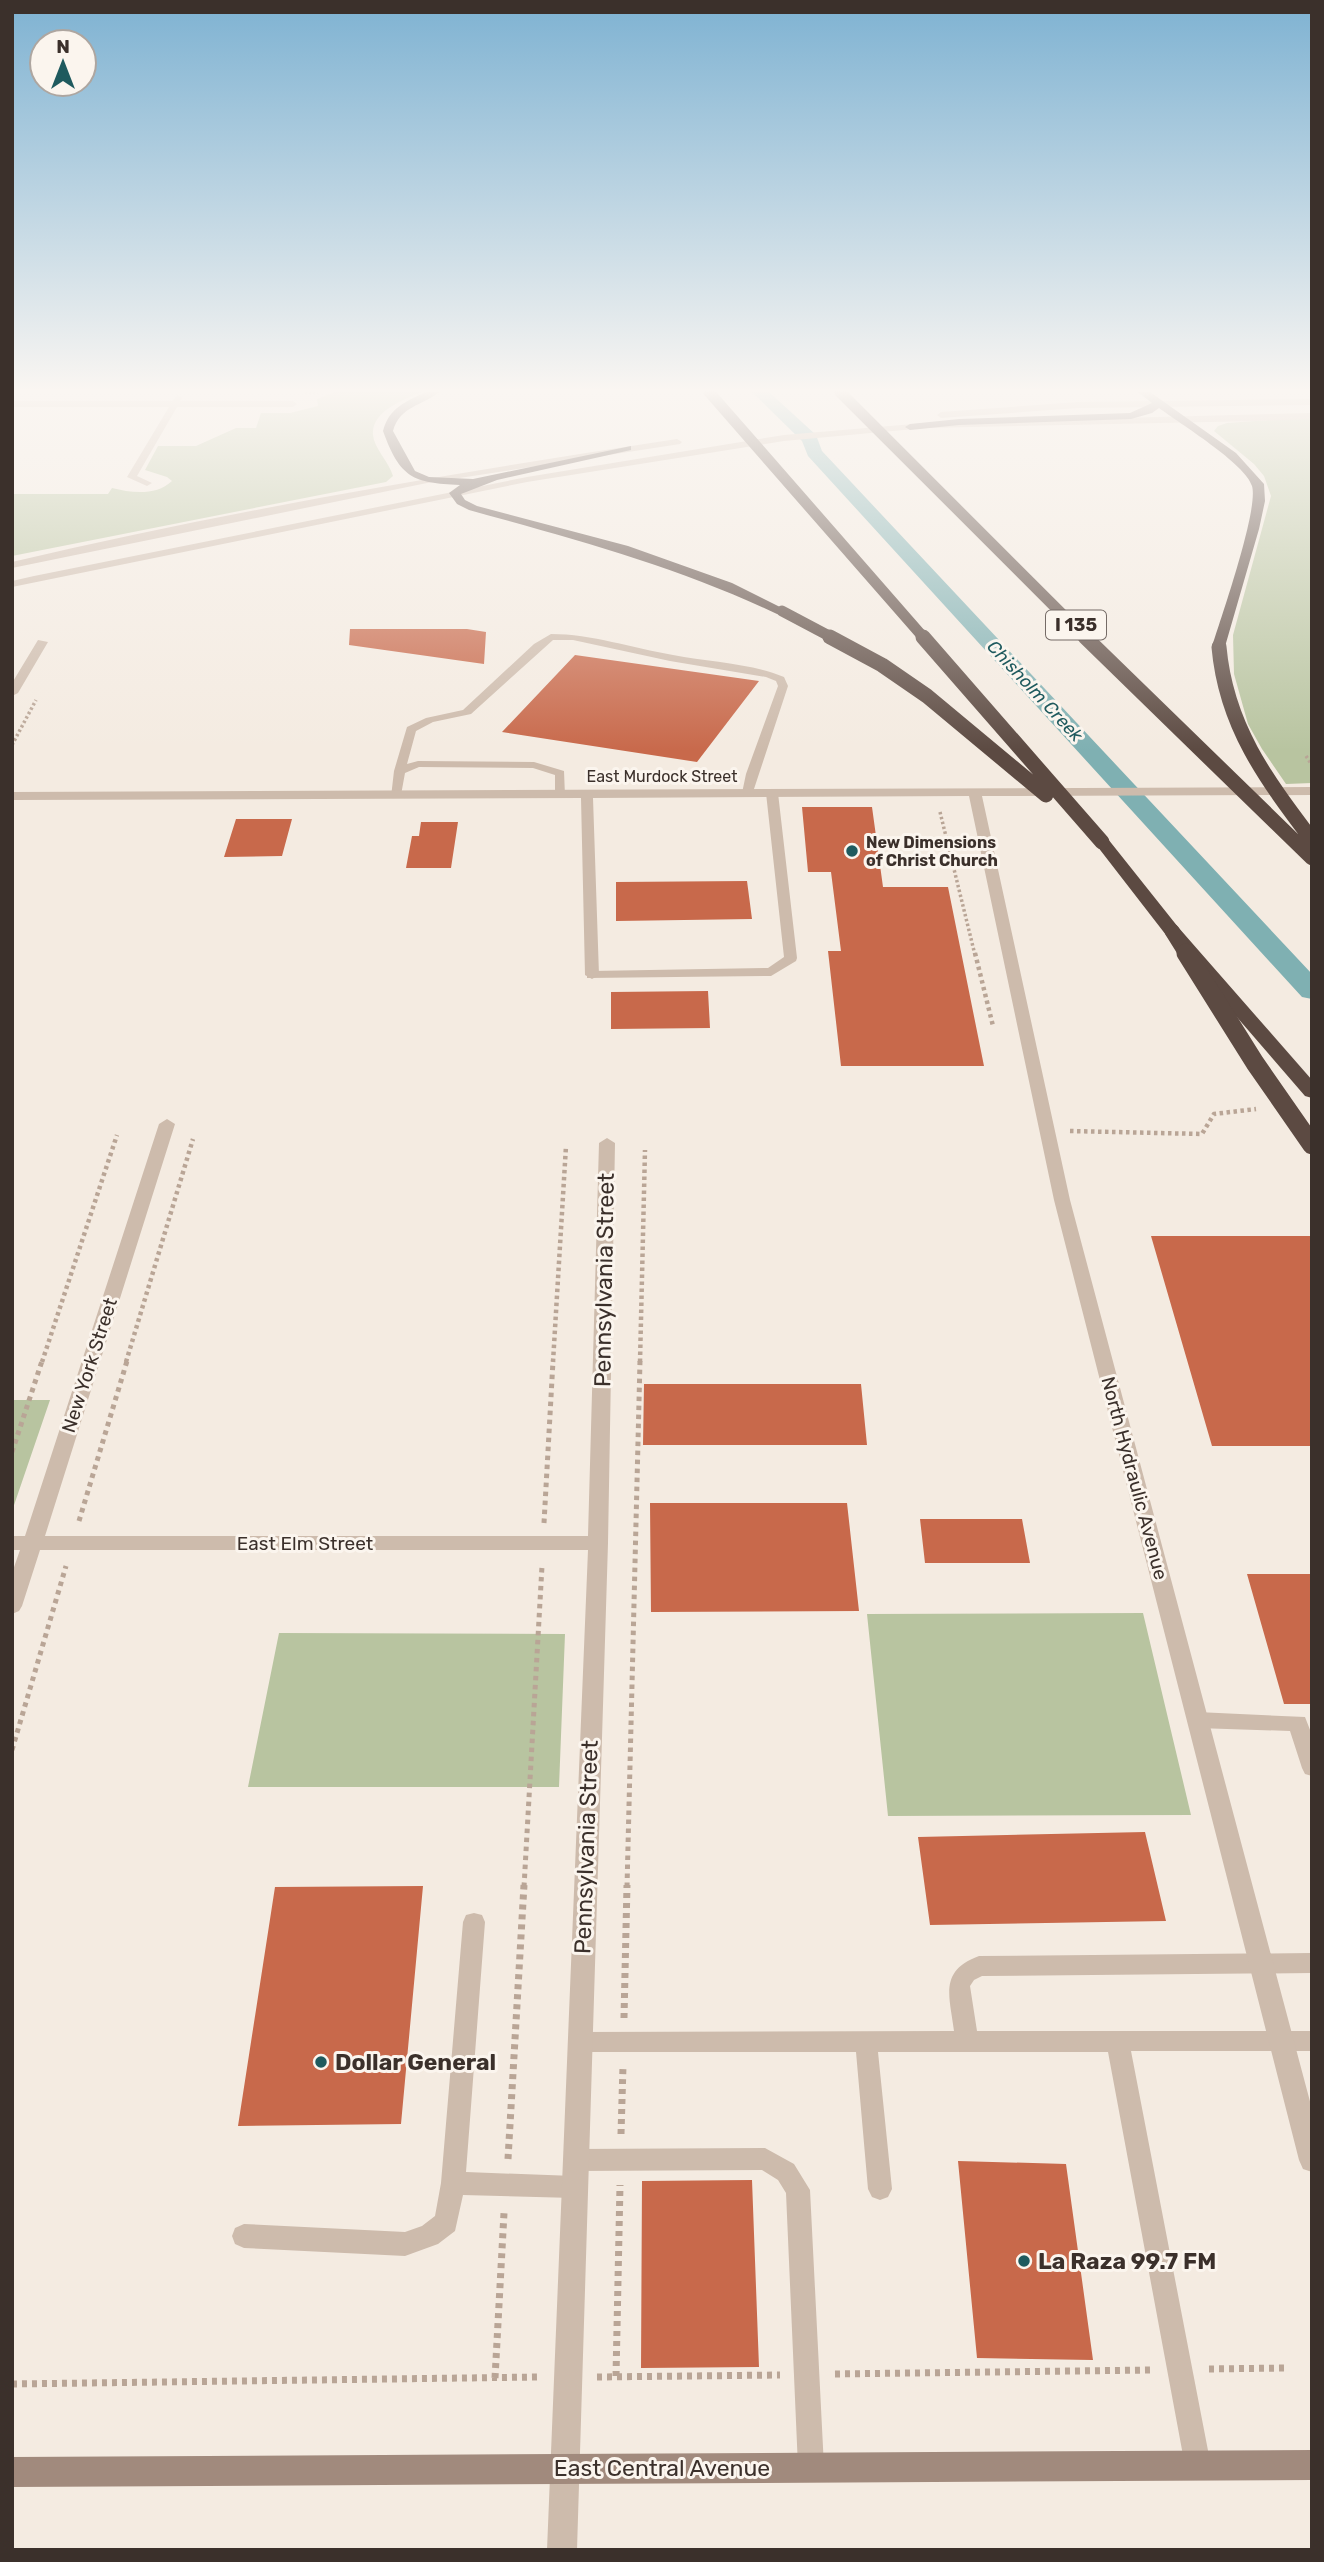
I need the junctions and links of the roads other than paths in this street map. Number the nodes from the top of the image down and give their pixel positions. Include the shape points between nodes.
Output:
1 (269, 512) edge
2 (365, 512) edge
3 (486, 512) edge
4 (813, 512) edge
5 (960, 512) edge
6 (1257, 512) edge
7 (12, 564) edge
8 (12, 584) edge
9 (42, 642) dead end
10 (12, 694) edge
11 (400, 771) junction
12 (1312, 791) edge
13 (748, 793) junction
14 (772, 793) junction
15 (975, 793) junction
16 (395, 794) junction
17 (561, 794) junction
18 (587, 794) junction
19 (12, 796) edge
20 (1312, 840) edge
21 (1101, 842) junction
22 (1312, 858) edge
23 (1172, 931) junction
24 (592, 975) joint
25 (1312, 1092) edge
26 (167, 1124) dead end
27 (607, 1143) dead end
28 (1312, 1145) edge
29 (22, 1543) edge
30 (598, 1544) junction
31 (12, 1606) edge
32 (1197, 1720) junction
33 (1305, 1723) edge
34 (1312, 1768) edge
35 (474, 1922) dead end
36 (1312, 1963) edge
37 (1261, 1965) junction
38 (1281, 2041) junction
39 (1312, 2041) edge
40 (579, 2042) junction
41 (866, 2042) junction
42 (967, 2042) junction
43 (1118, 2042) junction
44 (1312, 2160) edge
45 (575, 2173) junction
46 (453, 2183) junction
47 (880, 2189) dead end
48 (244, 2236) dead end
49 (1312, 2465) edge
50 (1198, 2466) junction
51 (811, 2467) junction
52 (564, 2468) junction
53 (12, 2472) edge
54 (562, 2550) edge

1 - 7 street
2 - 8 street
3 - 21 highway, bridge via 624,548 782,611 882,665 927,696
4 - 21 highway, bridge
5 - 22 highway, I 135, bridge
6 - 20 highway, bridge via 1219,647 1219,670 1236,724
9 - 10 street
11 - 13 lane via 411,729 467,712 538,646 551,637 573,637 780,679 783,686
11 - 16 lane
11 - 17 lane via 418,764 534,765 560,773
12 - 15 street, East Murdock Street
13 - 14 street, East Murdock Street
13 - 18 street, East Murdock Street
14 - 15 street, East Murdock Street
14 - 24 lane via 792,958 771,972
15 - 32 street, North Hydraulic Avenue via 1062,1200
16 - 17 street, East Murdock Street
16 - 19 street, East Murdock Street
17 - 18 street, East Murdock Street
18 - 24 street
21 - 23 highway
23 - 25 highway, bridge
23 - 28 highway, bridge
26 - 29 street, New York Street
27 - 30 street, Pennsylvania Street
29 - 30 street, East Elm Street
29 - 31 street, New York Street
30 - 40 street, Pennsylvania Street
32 - 33 lane
32 - 37 street, North Hydraulic Avenue
33 - 34 lane
35 - 46 lane
36 - 37 lane
37 - 38 street, North Hydraulic Avenue
37 - 42 lane via 979,1966 966,1973 959,1985
38 - 39 lane
38 - 43 lane
38 - 44 street, North Hydraulic Avenue
40 - 41 lane
40 - 45 street, Pennsylvania Street
41 - 42 lane
41 - 47 lane
42 - 43 lane
43 - 50 lane
45 - 46 lane via 506,2185
45 - 51 lane via 621,2159 765,2159 786,2172 797,2190
45 - 52 street, Pennsylvania Street
46 - 48 lane via 446,2223 429,2236 405,2244
49 - 50 main road, East Central Avenue
50 - 51 main road, East Central Avenue
51 - 52 main road, East Central Avenue
52 - 53 main road, East Central Avenue
52 - 54 street, Pennsylvania Street

